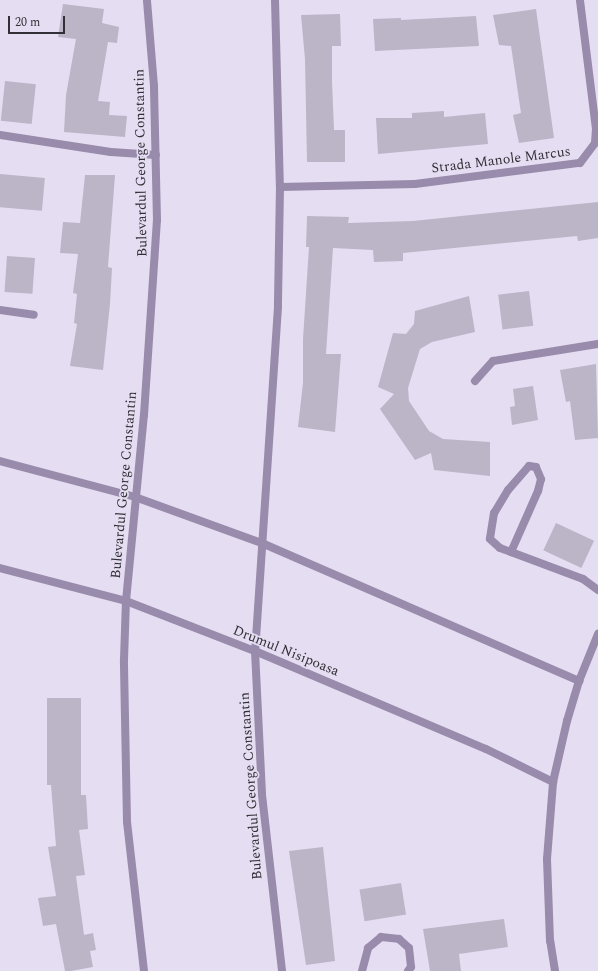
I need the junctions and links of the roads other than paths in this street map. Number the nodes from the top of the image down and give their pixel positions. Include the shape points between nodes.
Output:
1 (148, 0) edge
2 (275, 0) edge
3 (580, 0) edge
4 (0, 135) edge
5 (156, 155) junction
6 (280, 187) junction
7 (0, 310) edge
8 (34, 315) dead end
9 (598, 344) edge
10 (475, 382) dead end
11 (0, 461) edge
12 (135, 497) junction
13 (264, 544) junction
14 (511, 552) junction
15 (0, 568) edge
16 (598, 590) edge
17 (126, 601) junction
18 (598, 634) edge
19 (255, 651) junction
20 (579, 681) junction
21 (553, 782) junction
22 (144, 971) edge
23 (282, 971) edge
24 (362, 971) edge
25 (408, 971) edge
26 (555, 971) edge

1 - 5 street, Bulevardul George Constantin
2 - 6 street, Bulevardul George Constantin
3 - 6 street, Strada Manole Marcus via 596,128 595,143 580,163 415,184
4 - 5 street via 110,152
5 - 12 street, Bulevardul George Constantin via 158,220 154,292
6 - 13 street, Bulevardul George Constantin via 278,306
7 - 8 street
9 - 10 street via 493,361
11 - 12 street
12 - 13 street
12 - 17 street, Bulevardul George Constantin
13 - 19 street, Bulevardul George Constantin
13 - 20 street
14 - 14 street via 500,548 490,539 494,513 508,490 529,466 536,467 541,479 538,491
14 - 16 street via 583,579
15 - 17 street, Drumul Nisipoasa
17 - 19 street, Drumul Nisipoasa
17 - 22 street, Bulevardul George Constantin via 124,750 127,822
18 - 20 street
19 - 21 street, Drumul Nisipoasa via 486,749
19 - 23 street, Bulevardul George Constantin via 262,795
20 - 21 street
21 - 26 street via 547,859 550,942
24 - 25 street via 368,948 380,937 399,939 409,948 411,968

